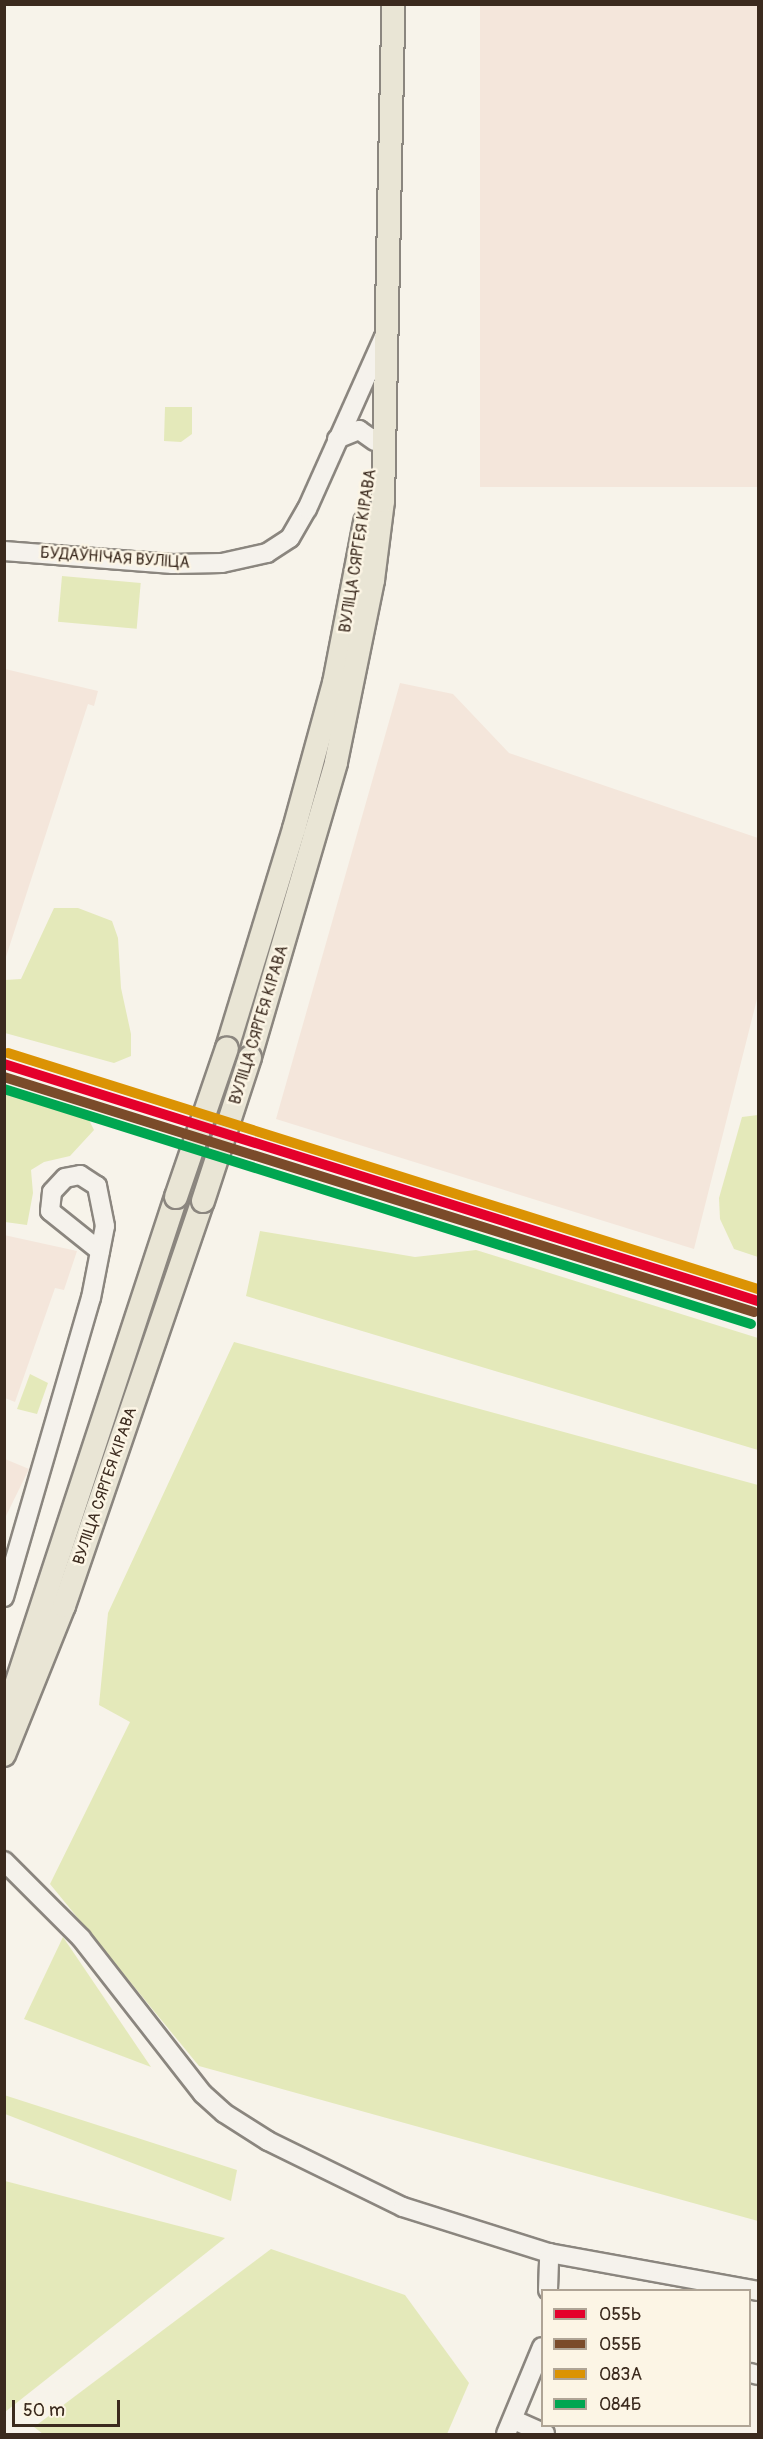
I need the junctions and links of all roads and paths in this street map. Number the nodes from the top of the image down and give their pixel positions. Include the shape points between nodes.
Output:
1 (393, 4) edge
2 (376, 376) junction
3 (337, 439) junction
4 (375, 441) junction
5 (4, 550) edge
6 (100, 1251) dead end
7 (4, 1597) edge
8 (4, 1720) edge
9 (4, 1755) edge
10 (4, 1861) edge
11 (549, 2253) junction
12 (548, 2289) edge
13 (748, 2289) edge
14 (541, 2352) edge
15 (510, 2427) edge
16 (546, 2434) edge

1 - 2 main road, ВУЛІЦА СЯРГЕЯ КІРАВА via 388,328
2 - 3 street, БУДАЎНІЧАЯ ВУЛІЦА
2 - 4 main road, ВУЛІЦА СЯРГЕЯ КІРАВА
2 - 9 main road, ВУЛІЦА СЯРГЕЯ КІРАВА, bridge via 383,501 355,676 305,878 250,1057 64,1606
3 - 4 street via 359,430
3 - 5 street, БУДАЎНІЧАЯ ВУЛІЦА via 290,538 267,554 222,563 173,564
4 - 8 main road, ВУЛІЦА СЯРГЕЯ КІРАВА, bridge via 366,519 334,683 294,829 226,1048
6 - 7 street via 91,1298
10 - 11 street via 81,1938 186,2073 224,2113 268,2141 403,2207
11 - 12 street
11 - 13 street
14 - 15 street
15 - 16 street

